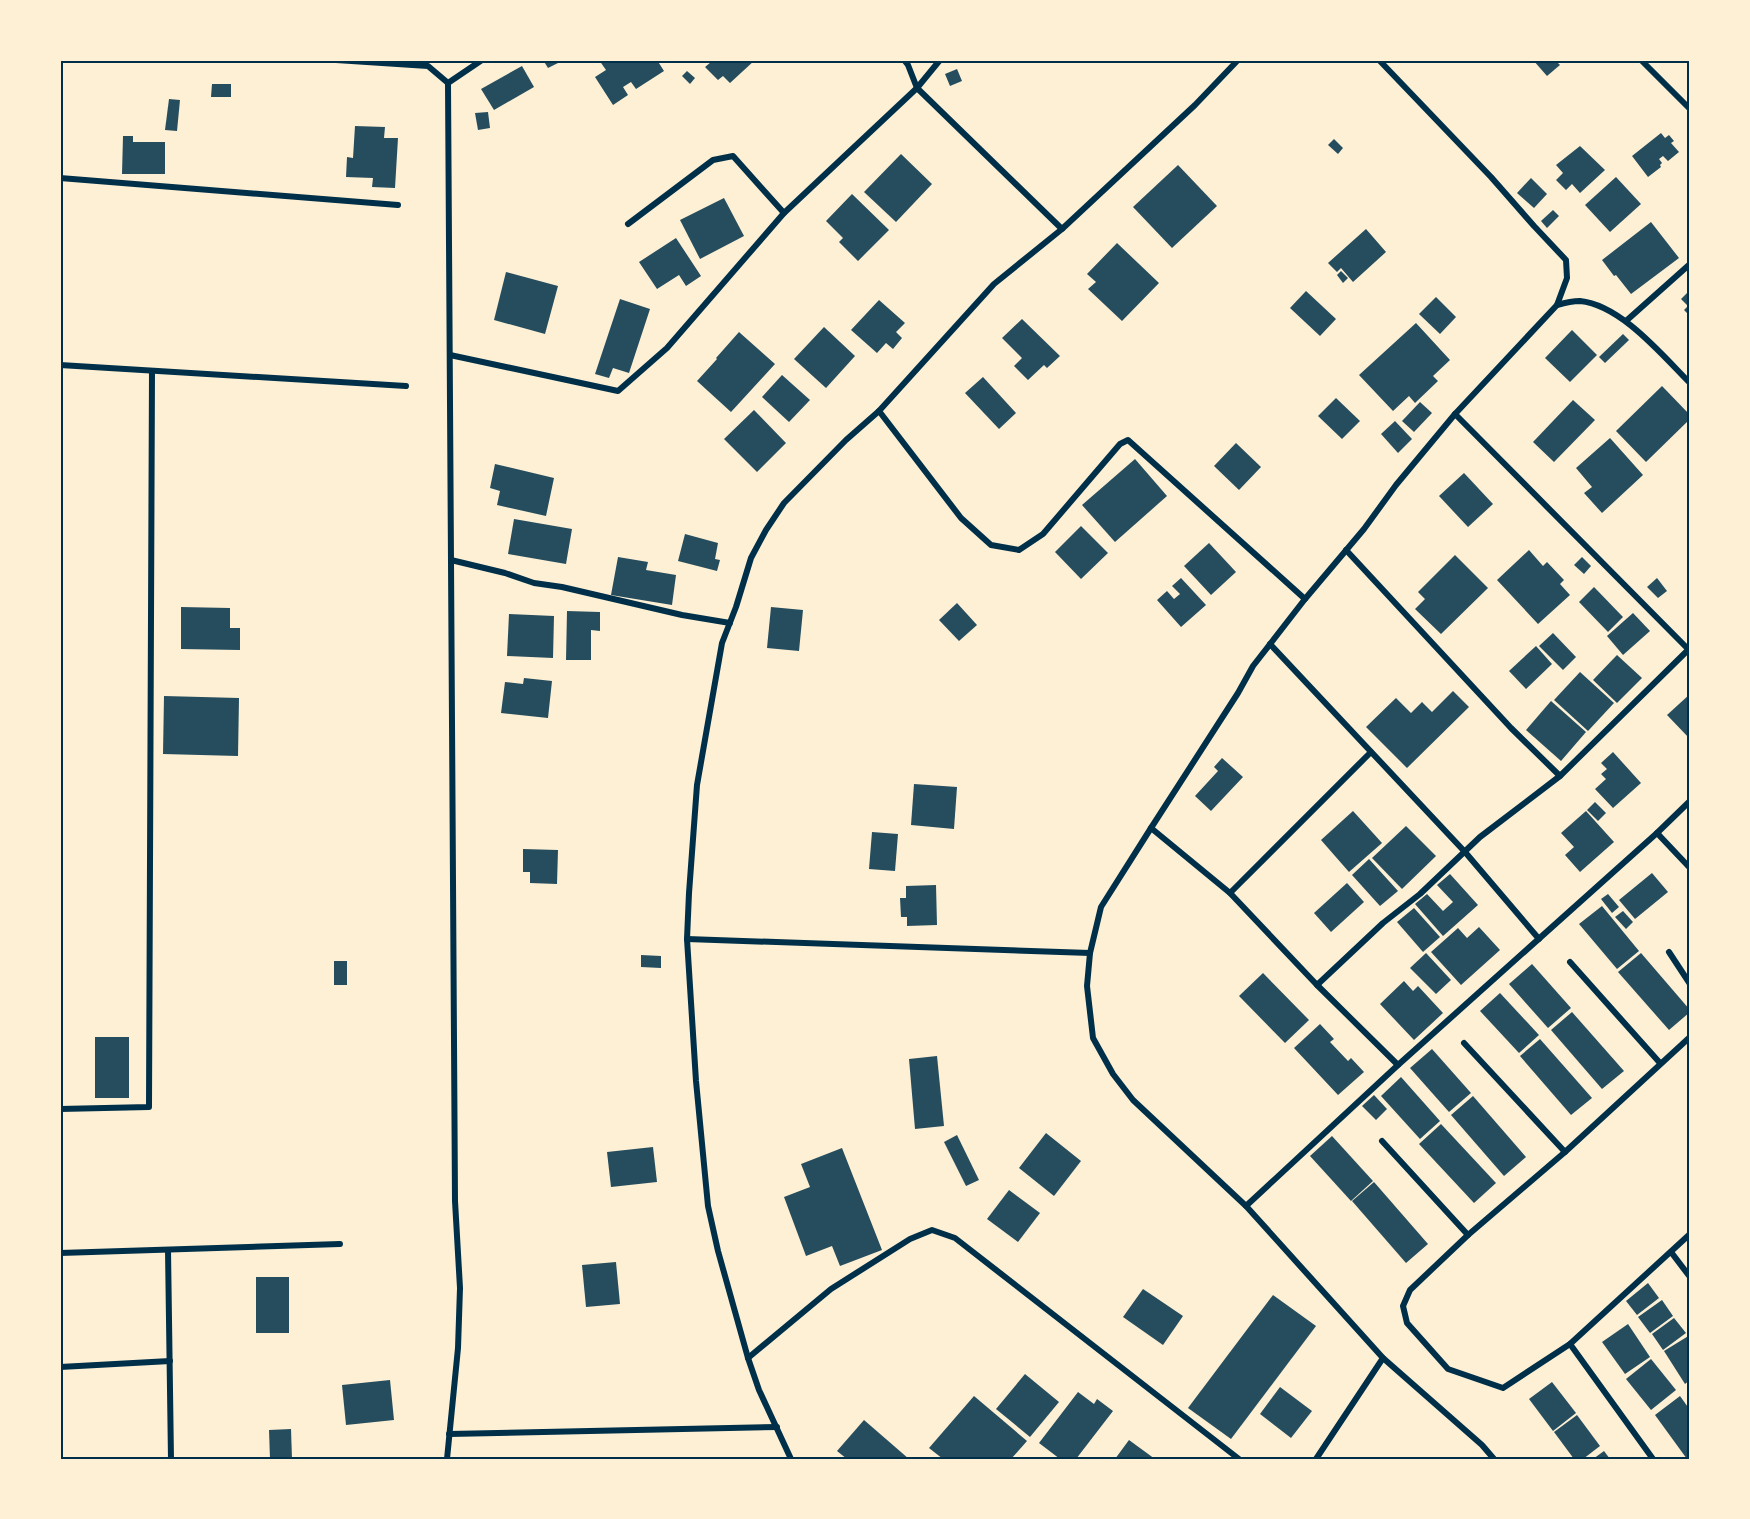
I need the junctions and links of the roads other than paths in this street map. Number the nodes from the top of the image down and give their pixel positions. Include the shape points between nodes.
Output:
1 (336, 60) edge
2 (482, 60) edge
3 (904, 60) edge
4 (940, 60) edge
5 (1238, 60) edge
6 (1379, 60) edge
7 (1641, 60) edge
8 (448, 83) junction
9 (917, 88) junction
10 (1690, 109) edge
11 (60, 178) edge
12 (398, 205) dead end
13 (784, 213) junction
14 (628, 224) dead end
15 (1062, 229) junction
16 (1690, 264) edge
17 (1557, 305) junction
18 (1626, 321) junction
19 (450, 355) junction
20 (60, 365) edge
21 (152, 371) junction
22 (1690, 383) edge
23 (406, 387) dead end
24 (879, 411) junction
25 (1455, 414) junction
26 (1346, 550) junction
27 (451, 560) junction
28 (1305, 599) junction
29 (730, 623) junction
30 (1270, 644) junction
31 (1689, 650) edge
32 (1371, 752) junction
33 (1560, 776) junction
34 (1690, 801) edge
35 (1151, 828) junction
36 (1657, 833) junction
37 (1465, 852) junction
38 (1690, 868) edge
39 (1230, 893) junction
40 (687, 939) junction
41 (1539, 939) junction
42 (1090, 952) junction
43 (1669, 952) dead end
44 (1570, 962) dead end
45 (1690, 984) edge
46 (1317, 985) junction
47 (1690, 1037) edge
48 (1464, 1043) dead end
49 (1660, 1063) junction
50 (1398, 1065) junction
51 (60, 1109) edge
52 (1382, 1141) dead end
53 (1565, 1152) junction
54 (1246, 1206) junction
55 (1690, 1234) edge
56 (1468, 1235) junction
57 (340, 1244) dead end
58 (168, 1250) junction
59 (1671, 1252) junction
60 (60, 1253) edge
61 (1690, 1277) edge
62 (1570, 1344) junction
63 (748, 1358) junction
64 (1383, 1359) junction
65 (170, 1361) junction
66 (60, 1367) edge
67 (777, 1427) junction
68 (449, 1434) junction
69 (171, 1459) edge
70 (447, 1459) edge
71 (791, 1459) edge
72 (1239, 1459) edge
73 (1316, 1459) edge
74 (1494, 1459) edge
75 (1653, 1459) edge

1 - 8 street via 428,66
2 - 8 street
3 - 9 street
4 - 9 street
5 - 15 street
6 - 17 street via 1566,260 1567,278
7 - 10 street
8 - 19 street
9 - 13 street
9 - 15 street
11 - 12 street
13 - 14 street via 733,156 713,160
13 - 19 street via 667,348 618,391
15 - 24 street via 994,284
16 - 18 street
17 - 18 street via 1578,301 1596,305
17 - 25 street
18 - 22 street
19 - 27 street
20 - 21 street
21 - 23 street
21 - 51 street via 149,1107
24 - 28 street via 961,518 991,545 1019,550 1043,534 1119,444 1128,440
24 - 29 street via 784,503 751,558
25 - 26 street
25 - 31 street
26 - 28 street
26 - 33 street
27 - 29 street via 534,584
27 - 68 street via 454,1190 460,1288
28 - 30 street
29 - 40 street via 722,643 697,785
30 - 32 street
30 - 35 street
31 - 33 street
32 - 37 street
32 - 39 street
33 - 37 street
34 - 36 street
35 - 39 street
35 - 42 street via 1101,907
36 - 38 street
36 - 41 street
37 - 41 street
37 - 46 street
39 - 46 street
40 - 42 street
40 - 63 street via 708,1206
41 - 50 street
42 - 54 street via 1087,986 1093,1038 1113,1074 1133,1100
43 - 45 street
44 - 49 street
46 - 50 street
47 - 49 street
48 - 53 street
49 - 53 street
50 - 54 street
52 - 56 street
53 - 56 street
54 - 64 street
55 - 59 street
56 - 62 street via 1410,1290 1402,1306 1407,1323 1448,1369 1503,1388
57 - 58 street
58 - 60 street
58 - 65 street
59 - 61 street
59 - 62 street
62 - 75 street
63 - 67 street
63 - 72 street via 831,1288 910,1239 932,1230 955,1238
64 - 73 street
64 - 74 street
65 - 66 street
65 - 69 street
67 - 68 street
67 - 71 street
68 - 70 street

